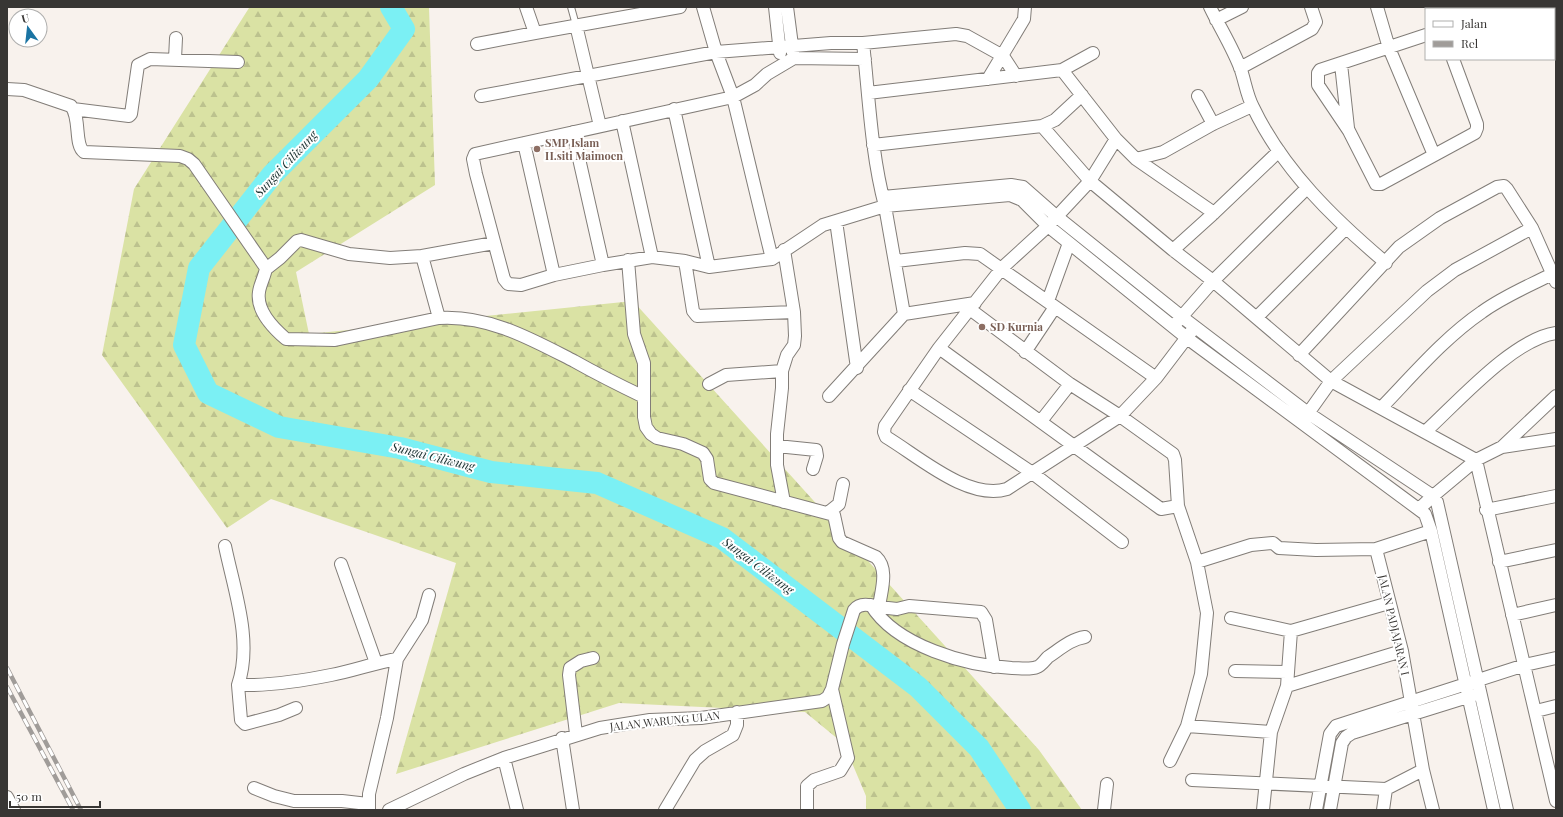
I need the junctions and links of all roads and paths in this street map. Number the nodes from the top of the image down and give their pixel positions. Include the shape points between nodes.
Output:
1 (526, 7) edge
2 (571, 7) edge
3 (680, 7) edge
4 (703, 7) edge
5 (774, 7) edge
6 (787, 7) edge
7 (1025, 7) edge
8 (1210, 7) edge
9 (1242, 7) edge
10 (1311, 7) edge
11 (1377, 7) edge
12 (1216, 20) junction
13 (576, 25) junction
14 (535, 33) junction
15 (1425, 35) edge
16 (176, 38) dead end
17 (864, 43) junction
18 (477, 44) dead end
19 (785, 46) junction
20 (1389, 48) junction
21 (716, 52) junction
22 (1093, 53) dead end
23 (1003, 56) junction
24 (794, 58) junction
25 (175, 59) junction
26 (865, 59) junction
27 (1453, 60) edge
28 (238, 62) dead end
29 (782, 64) junction
30 (1341, 64) junction
31 (1240, 68) junction
32 (1062, 70) junction
33 (588, 76) junction
34 (1016, 76) junction
35 (988, 79) junction
36 (7, 89) edge
37 (868, 92) junction
38 (1082, 95) junction
39 (480, 96) dead end
40 (1198, 96) dead end
41 (733, 97) junction
42 (1252, 106) junction
43 (73, 109) junction
44 (674, 109) junction
45 (622, 121) junction
46 (1213, 124) junction
47 (600, 126) junction
48 (1042, 126) junction
49 (1349, 131) junction
50 (573, 132) junction
51 (1116, 140) junction
52 (524, 143) junction
53 (873, 144) junction
54 (1279, 151) junction
55 (1434, 155) junction
56 (1136, 159) junction
57 (1090, 181) junction
58 (1307, 188) junction
59 (884, 201) junction
60 (1214, 213) junction
61 (1056, 216) junction
62 (836, 221) junction
63 (1048, 226) junction
64 (1532, 228) junction
65 (1345, 229) junction
66 (494, 243) junction
67 (1069, 243) junction
68 (784, 250) junction
69 (1173, 250) junction
70 (422, 256) junction
71 (652, 257) junction
72 (772, 259) junction
73 (628, 260) junction
74 (685, 261) junction
75 (896, 261) junction
76 (1386, 263) junction
77 (603, 265) junction
78 (709, 267) junction
79 (1002, 268) junction
80 (266, 269) junction
81 (554, 275) junction
82 (1554, 278) edge
83 (1214, 281) junction
84 (1052, 304) junction
85 (973, 306) junction
86 (794, 312) junction
87 (904, 314) junction
88 (1182, 317) junction
89 (1258, 317) junction
90 (439, 318) junction
91 (1195, 326) junction
92 (1173, 327) junction
93 (1556, 333) edge
94 (1187, 338) junction
95 (939, 348) junction
96 (1025, 352) junction
97 (1299, 355) junction
98 (857, 368) junction
99 (782, 371) junction
100 (1156, 378) junction
101 (1331, 381) junction
102 (709, 384) dead end
103 (1070, 384) junction
104 (909, 390) junction
105 (829, 396) dead end
106 (1556, 396) edge
107 (644, 397) junction
108 (1381, 408) junction
109 (1308, 413) junction
110 (1120, 416) junction
111 (1041, 421) junction
112 (1301, 424) junction
113 (1425, 432) junction
114 (1556, 439) edge
115 (776, 446) junction
116 (1075, 446) junction
117 (1502, 447) junction
118 (1476, 460) junction
119 (813, 469) dead end
120 (1031, 472) junction
121 (843, 484) dead end
122 (1433, 496) junction
123 (1556, 496) edge
124 (784, 502) junction
125 (1178, 506) junction
126 (1419, 509) junction
127 (1486, 510) junction
128 (828, 512) junction
129 (1431, 531) junction
130 (1122, 542) dead end
131 (225, 546) dead end
132 (1376, 548) junction
133 (1556, 550) edge
134 (1197, 562) junction
135 (1499, 562) junction
136 (341, 564) dead end
137 (429, 595) dead end
138 (1389, 603) junction
139 (1556, 605) edge
140 (875, 606) junction
141 (1512, 615) junction
142 (1231, 618) dead end
143 (1291, 631) junction
144 (1085, 637) dead end
145 (1402, 651) junction
146 (593, 658) dead end
147 (1556, 658) edge
148 (397, 659) junction
149 (376, 663) junction
150 (1525, 665) junction
151 (994, 667) junction
152 (1235, 671) dead end
153 (1288, 672) junction
154 (238, 686) junction
155 (1287, 686) junction
156 (1480, 687) junction
157 (832, 689) junction
158 (1467, 691) junction
159 (1411, 701) junction
160 (1556, 706) edge
161 (296, 708) dead end
162 (1536, 711) junction
163 (737, 712) junction
164 (1413, 714) junction
165 (1187, 726) junction
166 (1271, 732) junction
167 (576, 734) junction
168 (562, 738) junction
169 (504, 758) junction
170 (1170, 761) dead end
171 (1423, 770) junction
172 (1192, 780) dead end
173 (1108, 784) dead end
174 (1265, 784) junction
175 (1319, 787) junction
176 (254, 788) dead end
177 (1333, 788) junction
178 (1386, 789) junction
179 (7, 797) edge
180 (1556, 801) edge
181 (368, 807) edge
182 (14, 810) edge
183 (389, 810) edge
184 (517, 810) edge
185 (573, 810) edge
186 (665, 810) edge
187 (807, 810) edge
188 (1104, 810) edge
189 (1263, 810) edge
190 (1316, 810) edge
191 (1330, 810) edge
192 (1383, 810) edge
193 (1433, 810) edge
194 (1494, 810) edge
195 (1508, 810) edge

1 - 14 street
2 - 13 lane
3 - 13 street
4 - 21 street
5 - 19 street
6 - 19 street
7 - 23 street via 1024,20
8 - 12 street
9 - 12 street
10 - 31 street via 1316,22 1312,29
11 - 20 street
12 - 31 street
13 - 14 street
13 - 33 street
14 - 18 street
15 - 20 street
16 - 25 street
17 - 19 street
17 - 23 street via 956,34 967,36
17 - 26 street
19 - 21 street
19 - 24 street
19 - 29 street
20 - 30 street
20 - 55 street
21 - 33 street
21 - 41 street
22 - 32 street
23 - 34 street
23 - 35 street
24 - 26 street
24 - 29 street
25 - 28 street
25 - 43 street via 150,59 138,65 129,116
26 - 37 street
27 - 55 street via 1477,128 1474,133
29 - 41 street via 755,85
30 - 49 street
30 - 49 street via 1320,70 1317,80
31 - 42 street
32 - 34 street
32 - 38 street
33 - 39 street
33 - 47 street
34 - 35 street
35 - 37 street
36 - 43 street via 24,90 68,104
37 - 53 street
38 - 48 street via 1055,120
38 - 51 street
40 - 46 street
41 - 44 street
41 - 72 street
42 - 46 street
42 - 54 street
43 - 80 street via 77,117 80,148 84,152 185,157 194,164
44 - 45 street
44 - 78 street
45 - 47 street
45 - 71 street
46 - 56 street via 1163,152
47 - 50 street
48 - 53 street
48 - 57 street
49 - 55 street via 1377,185
50 - 52 street
50 - 77 street
51 - 56 street
51 - 57 street
52 - 66 street via 475,154 473,157
52 - 81 street
53 - 59 street
54 - 58 street
54 - 60 street
56 - 60 street
57 - 61 street
57 - 69 street
58 - 65 street
58 - 83 street
59 - 61 street via 1017,186 1023,188
59 - 62 street
59 - 63 street via 1010,195 1022,200
59 - 75 street
60 - 69 street
61 - 63 street
61 - 88 street
62 - 68 street via 818,227
62 - 98 street
63 - 67 street
63 - 79 street
64 - 76 street via 1507,189 1504,186 1497,187 1430,226 1399,248
64 - 82 street
64 - 101 street via 1442,279
65 - 76 street
65 - 89 street
66 - 70 street
66 - 81 street via 504,279 508,284 521,285
67 - 84 street
67 - 92 street
68 - 72 street
68 - 86 street
69 - 83 street
70 - 80 street via 390,258 349,254 300,240
70 - 90 street
71 - 73 street
71 - 74 street
72 - 78 street
73 - 77 street
73 - 107 street via 635,341 644,357
74 - 78 street
74 - 86 street via 693,311 697,316
75 - 79 street via 973,253 987,257
75 - 87 street
76 - 97 street
77 - 81 street
79 - 84 street
79 - 85 street
80 - 90 street via 259,291 259,302 271,324 286,339 344,339
82 - 108 street via 1499,301 1469,322
83 - 88 street
83 - 89 street
84 - 96 street
84 - 100 street
85 - 87 street
85 - 95 street
85 - 96 street
86 - 99 street via 794,345 787,355
87 - 98 street
88 - 91 street
88 - 92 street
89 - 97 street
90 - 107 street via 471,320 514,331
91 - 94 street
91 - 109 street
92 - 94 street
93 - 113 street via 1536,339 1505,358
94 - 100 street
94 - 112 street
95 - 104 street
95 - 111 street
96 - 103 street
97 - 101 street
98 - 105 street
99 - 102 street via 726,375
99 - 115 street
100 - 110 street
101 - 108 street
101 - 109 street
103 - 110 street
103 - 111 street
104 - 120 street
104 - 120 street via 885,426 886,437 954,480 978,489 996,492 1006,489
106 - 117 street
107 - 124 street via 644,417 651,434 703,453 707,459 710,479 714,483
108 - 113 street
109 - 112 street
109 - 122 street
110 - 116 street
110 - 125 street via 1173,454
111 - 116 street
112 - 126 street
113 - 118 street
114 - 117 street
115 - 119 street via 816,450
115 - 124 street
116 - 120 street
116 - 125 street via 1161,509
117 - 118 street
118 - 122 street
118 - 127 street
120 - 130 street
121 - 128 street via 839,504
122 - 126 street
122 - 156 street via 1437,502
123 - 127 street
124 - 128 street
125 - 134 street
126 - 129 street via 1425,514
127 - 135 street
128 - 140 street via 834,515 842,542 880,561 884,572
129 - 132 street
129 - 158 street
131 - 154 street via 244,646 243,672
132 - 134 street via 1279,548 1273,542 1252,545
132 - 138 street, JALAN PADJAJARAN I
133 - 135 street
134 - 165 street via 1207,613 1201,674
135 - 141 street
136 - 149 street
137 - 148 street via 422,620
138 - 143 street
138 - 145 street, JALAN PADJAJARAN I
139 - 141 street
140 - 151 street via 878,615 887,625 908,638 968,662
140 - 151 street via 981,612 986,620
140 - 157 street via 858,607 850,621
141 - 150 street
142 - 143 street
143 - 153 street
144 - 151 street via 1075,638 1037,667
145 - 155 street
145 - 159 street, JALAN PADJAJARAN I
146 - 167 street via 580,661 570,668
147 - 150 street
148 - 149 street
148 - 181 street
149 - 154 street via 331,675
150 - 156 street
150 - 162 street
152 - 153 street
153 - 155 street
154 - 161 street via 241,720 245,724
155 - 166 street
156 - 158 street
156 - 195 street
157 - 163 street, JALAN WARUNG ULAN via 828,697 822,701
157 - 187 street via 848,758 840,772 814,780 807,786
158 - 159 street
158 - 164 street
158 - 194 street
159 - 164 street, JALAN PADJAJARAN I
159 - 175 street via 1336,726 1330,734
160 - 162 street
162 - 180 street
163 - 167 street, JALAN WARUNG ULAN via 690,720 650,720
163 - 186 street via 737,725 733,734 695,760
164 - 171 street, JALAN PADJAJARAN I
164 - 177 street via 1346,737 1342,743
165 - 166 street
165 - 170 street
166 - 174 street
167 - 168 street, JALAN WARUNG ULAN
168 - 169 street, JALAN WARUNG ULAN
168 - 185 street
169 - 183 street, JALAN WARUNG ULAN
169 - 184 street
171 - 178 street
171 - 193 street, JALAN PADJAJARAN I
172 - 174 street
173 - 188 street
174 - 175 street
174 - 189 street
175 - 177 street
175 - 190 street
176 - 181 street via 294,801 342,801
177 - 178 street
177 - 191 street
178 - 192 street
179 - 182 street

